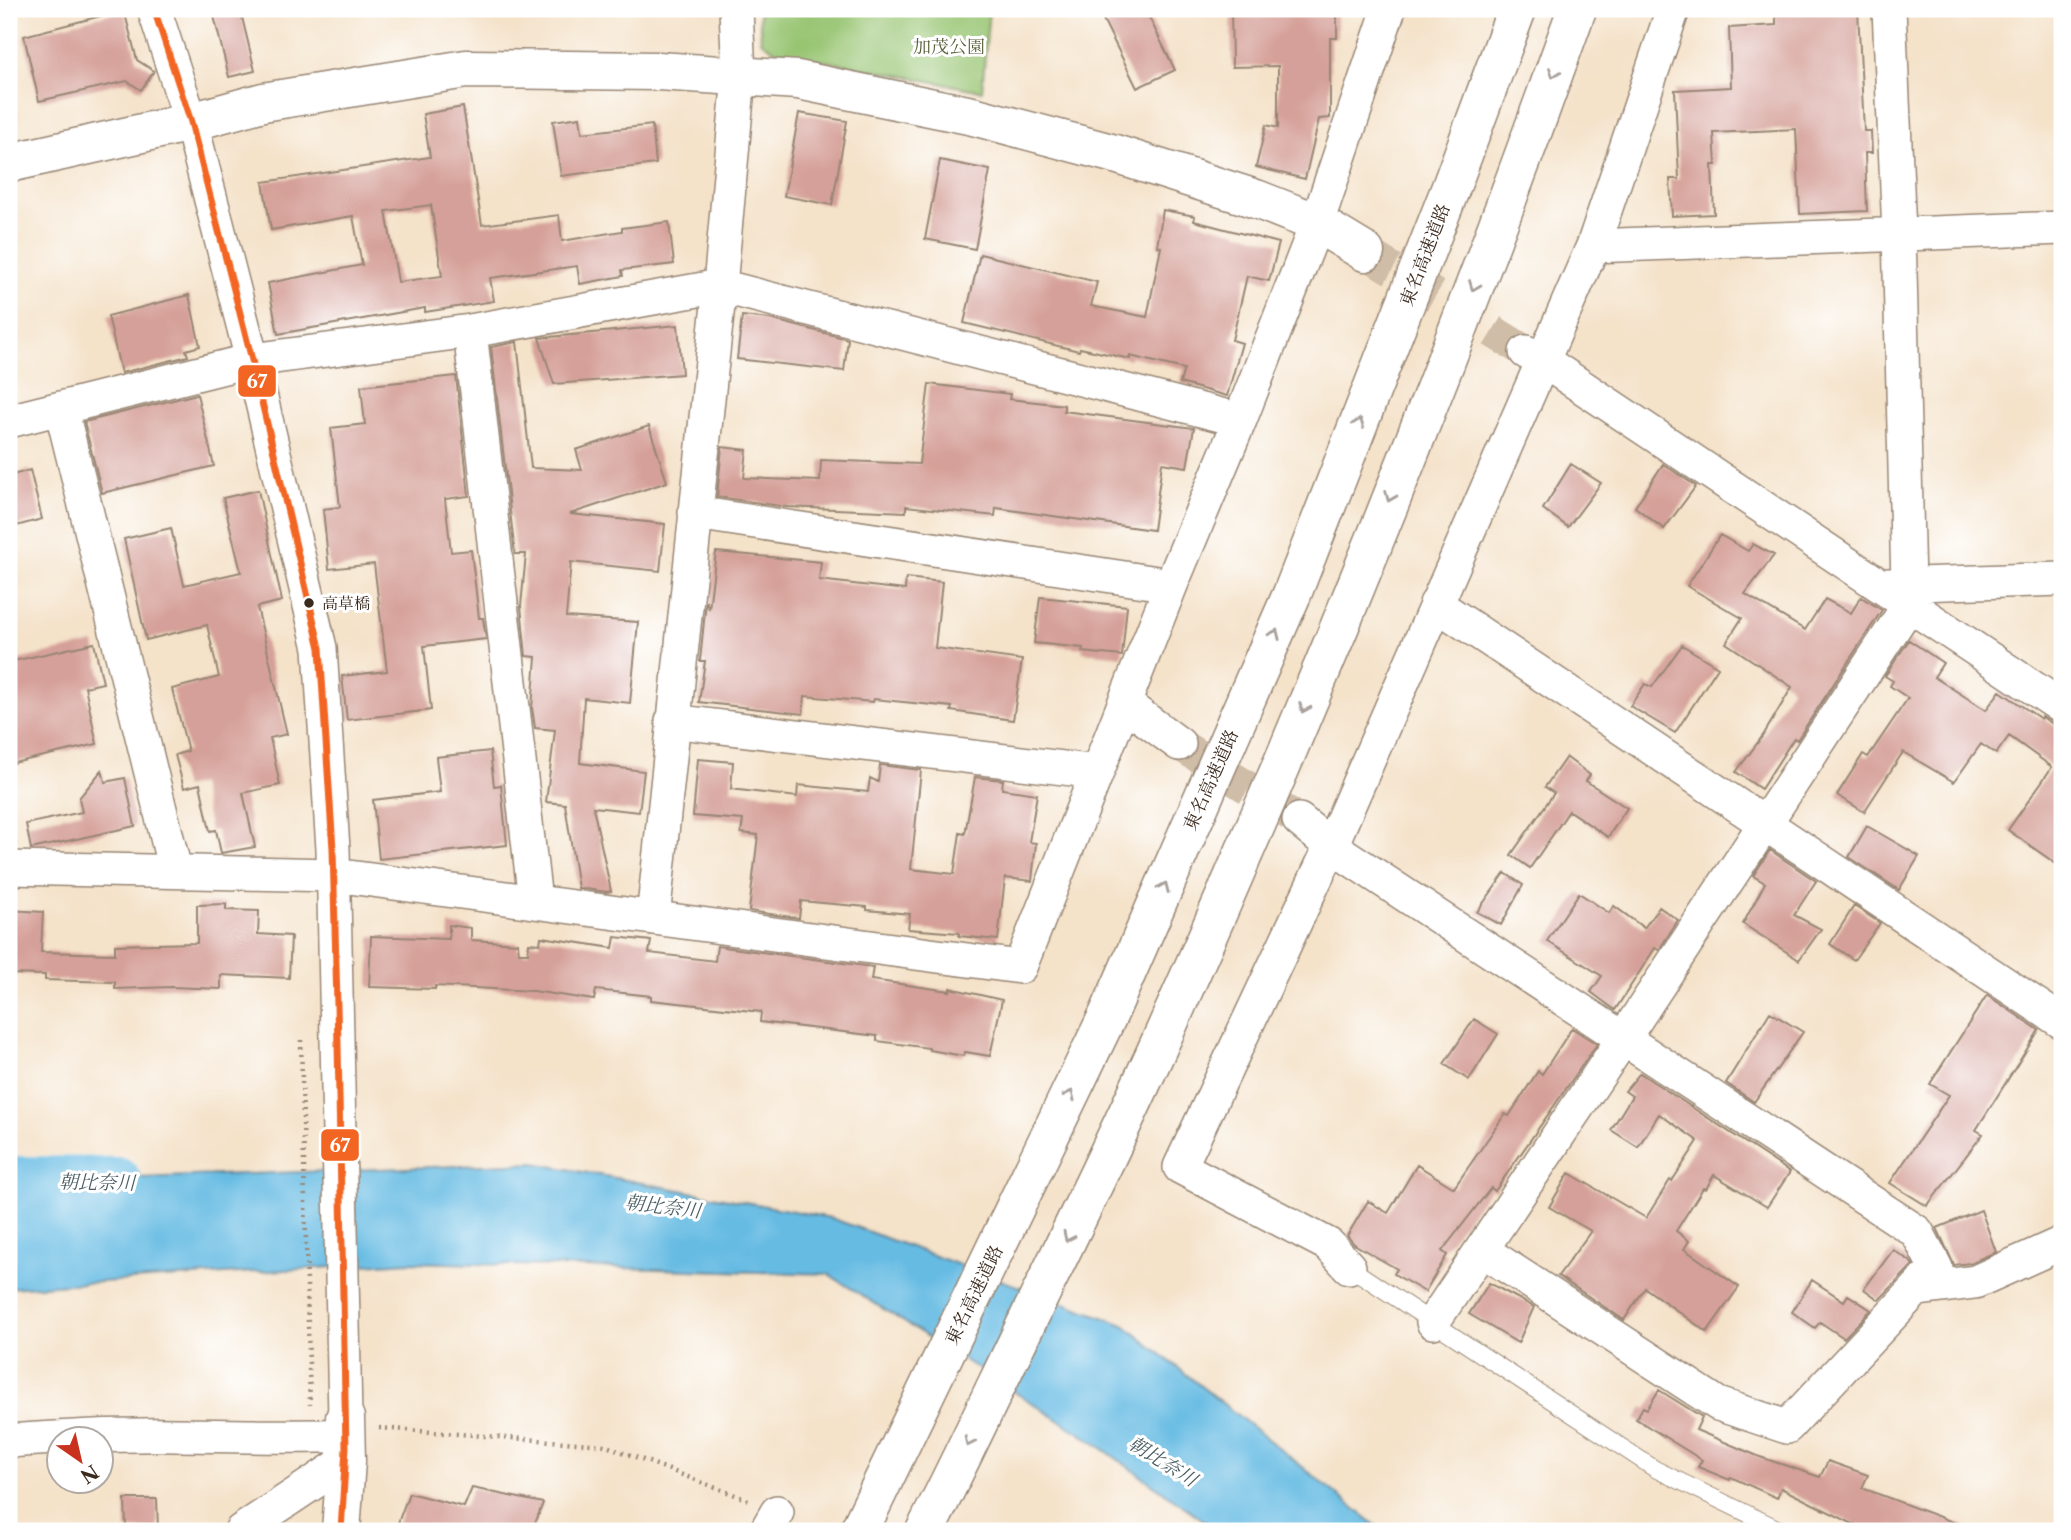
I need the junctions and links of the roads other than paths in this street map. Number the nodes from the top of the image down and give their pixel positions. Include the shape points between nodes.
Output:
1 (153, 9) edge
2 (736, 9) edge
3 (1389, 9) edge
4 (1495, 9) edge
5 (1517, 9) edge
6 (1577, 9) edge
7 (1673, 9) edge
8 (1889, 9) edge
9 (739, 76) junction
10 (191, 122) junction
11 (9, 163) edge
12 (1451, 187) junction
13 (1317, 223) junction
14 (2062, 228) edge
15 (1899, 233) junction
16 (1593, 246) junction
17 (1366, 252) tunnel mouth
18 (720, 286) junction
19 (470, 331) junction
20 (1534, 356) junction
21 (252, 360) junction
22 (61, 408) junction
23 (1240, 420) junction
24 (9, 421) edge
25 (695, 513) junction
26 (2062, 579) edge
27 (1171, 585) junction
28 (1900, 591) junction
29 (1436, 604) junction
30 (1125, 704) junction
31 (2062, 707) edge
32 (672, 721) junction
33 (1178, 744) tunnel mouth
34 (1097, 772) junction
35 (1299, 820) tunnel mouth
36 (1764, 822) junction
37 (1331, 846) junction
38 (9, 868) edge
39 (175, 870) junction
40 (334, 875) junction
41 (535, 901) junction
42 (653, 918) junction
43 (2062, 1022) edge
44 (1623, 1039) junction
45 (2062, 1244) edge
46 (1482, 1250) junction
47 (1349, 1267) joint
48 (1919, 1289) junction
49 (1433, 1322) junction
50 (337, 1433) junction
51 (9, 1441) edge
52 (931, 1520) edge
53 (241, 1531) edge
54 (341, 1531) edge
55 (859, 1531) edge
56 (1783, 1531) edge

1 - 10 street
2 - 9 street
3 - 13 street
4 - 12 main road
5 - 12 main road, 東名高速道路
6 -> 52 main road via 1416,435 1163,1038
7 - 16 street
8 - 15 street
9 - 10 main road via 466,69 263,102
9 - 13 main road via 798,80 973,116 1185,175
9 - 18 street
10 - 11 main road
10 - 21 street
55 -> 12 main road, 東名高速道路 via 1110,1010 1292,594
13 - 17 main road
13 - 23 street
14 - 15 street
15 - 16 street
15 - 28 street
16 - 20 street
18 - 19 street
18 - 23 street
18 - 25 street
19 - 21 street
19 - 41 street
20 - 28 street
20 - 29 street
21 - 22 street
21 - 40 street via 320,648
22 - 24 street
22 - 39 street
23 - 27 street
25 - 27 street
25 - 32 street
26 - 28 street
27 - 30 street
28 - 31 street
28 - 36 street
29 - 36 street
29 - 37 street
30 - 33 street
30 - 34 street
32 - 34 street
32 - 42 street
34 - 42 street via 1020,967
35 - 37 street
36 - 43 street
36 - 44 street
37 - 44 street
37 - 47 street via 1180,1167 1329,1245
38 - 39 street
39 - 40 street
40 - 41 street
40 - 50 street
41 - 42 street
44 - 46 street
44 - 48 street via 1917,1232 1936,1268
45 - 48 street via 1975,1282
46 - 48 street via 1718,1404 1787,1427
46 - 49 street
47 - 49 lane
49 - 56 lane via 1655,1469
50 - 51 street
50 - 53 street
50 - 54 main road

